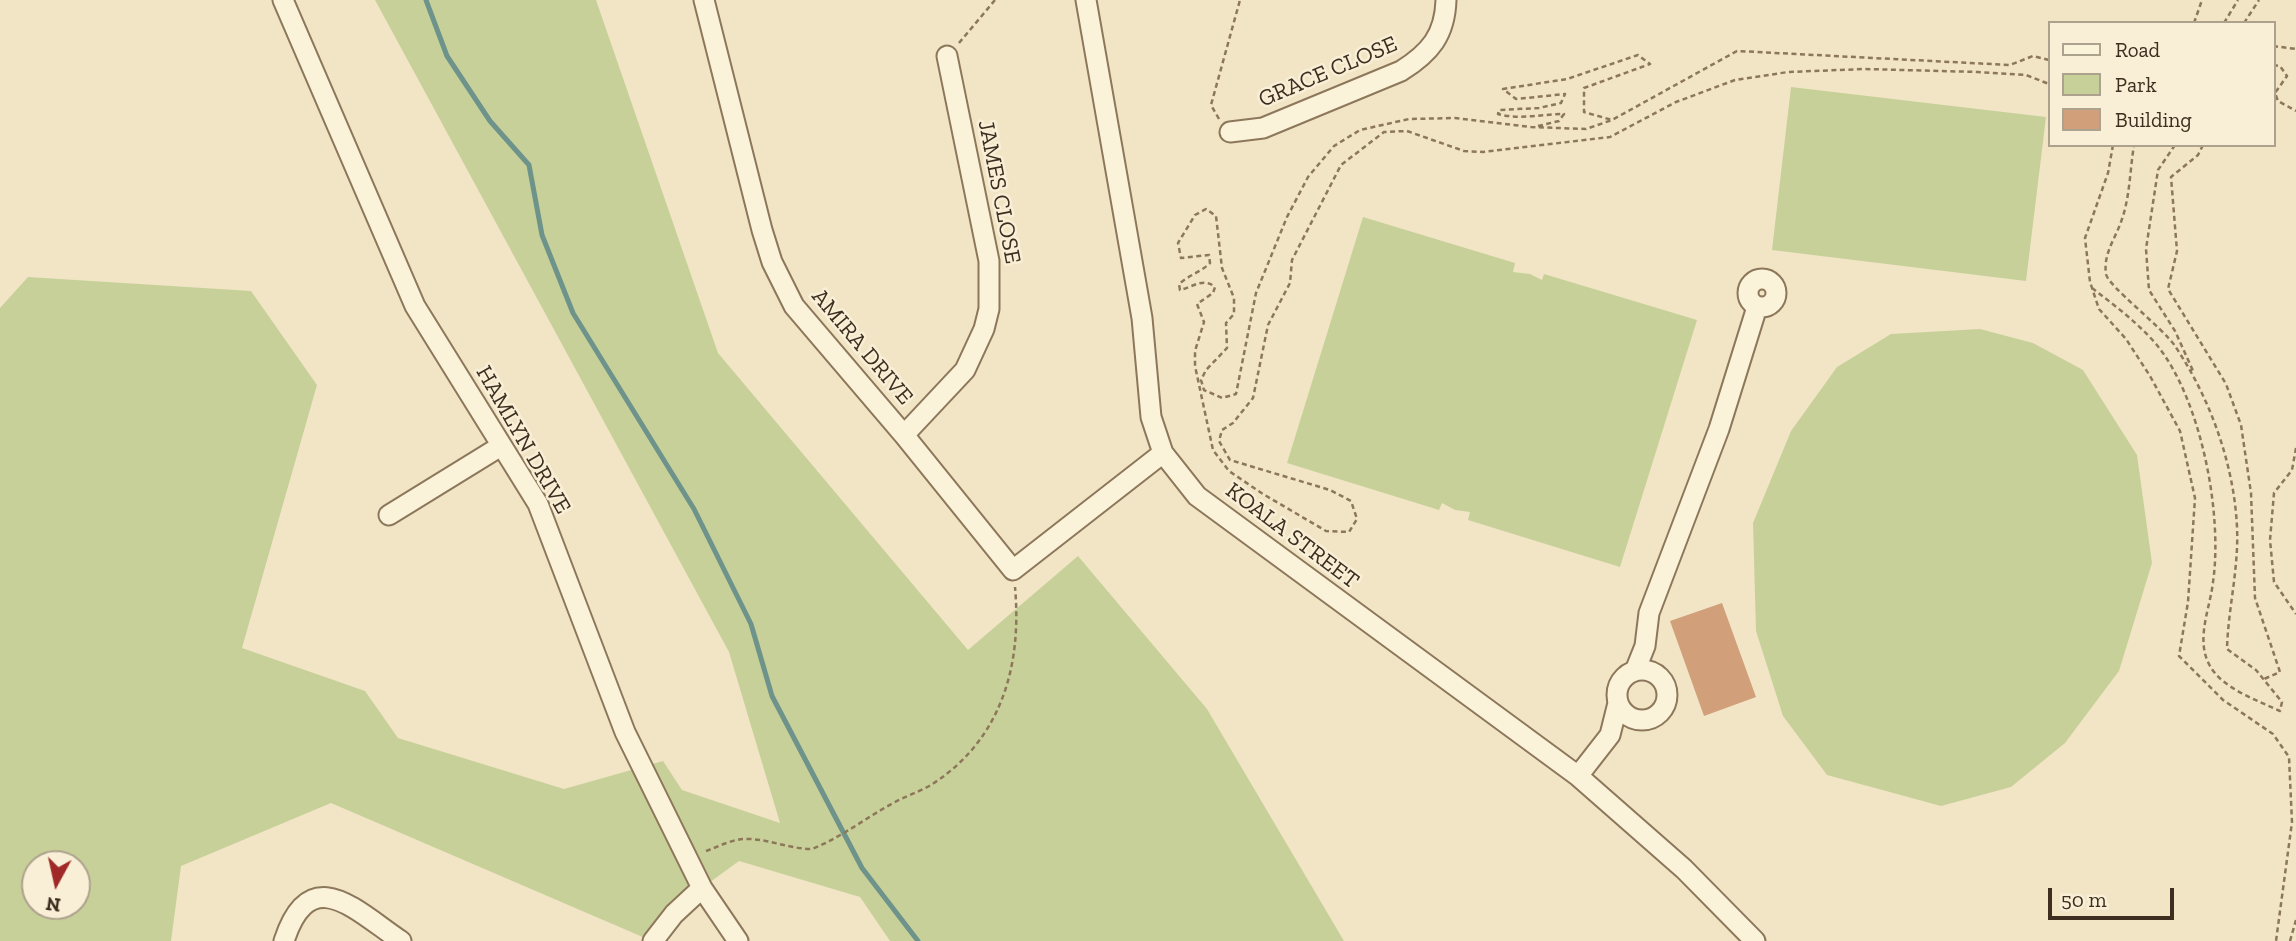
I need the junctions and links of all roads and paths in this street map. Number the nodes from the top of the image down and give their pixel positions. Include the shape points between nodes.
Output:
1 (284, 0) edge
2 (704, 0) edge
3 (995, 0) edge
4 (1086, 0) edge
5 (1240, 0) edge
6 (1446, 0) edge
7 (2202, 0) edge
8 (2238, 0) edge
9 (2259, 0) edge
10 (2195, 21) edge
11 (2225, 21) edge
12 (2245, 21) edge
13 (2275, 46) edge
14 (2296, 49) edge
15 (947, 56) joint
16 (2048, 60) edge
17 (2275, 65) edge
18 (2048, 84) edge
19 (2275, 93) edge
20 (2275, 93) edge
21 (2296, 111) edge
22 (1612, 120) junction
23 (1531, 127) junction
24 (1230, 132) joint
25 (2113, 147) edge
26 (2134, 147) edge
27 (2174, 147) edge
28 (2202, 147) edge
29 (2092, 288) junction
30 (1758, 307) dead end
31 (2198, 383) junction
32 (904, 435) junction
33 (501, 446) junction
34 (2296, 448) edge
35 (1163, 453) junction
36 (389, 515) dead end
37 (1013, 570) junction
38 (2296, 614) edge
39 (1645, 646) junction
40 (1635, 671) junction
41 (1657, 676) junction
42 (2264, 680) junction
43 (1618, 703) junction
44 (1642, 720) junction
45 (1609, 736) junction
46 (1578, 776) junction
47 (686, 859) junction
48 (702, 888) junction
49 (2296, 920) edge
50 (284, 941) edge
51 (401, 941) edge
52 (653, 941) edge
53 (738, 941) edge
54 (1755, 941) edge
55 (2276, 941) edge
56 (2290, 941) edge

1 - 33 street, HAMLYN DRIVE via 415,306
2 - 32 street, AMIRA DRIVE via 762,230 781,282 818,337
3 - 15 path
4 - 35 street, KOALA STREET via 1142,318 1151,417
5 - 24 path via 1211,105
6 - 24 street, GRACE CLOSE via 1446,15 1436,41 1401,71 1263,128
7 - 10 path
8 - 11 path
9 - 12 path
13 - 14 path
15 - 32 street, JAMES CLOSE via 989,261 989,309 965,370
16 - 22 path via 2033,56 2010,65 1737,51
17 - 19 path via 2287,76
18 - 23 path via 2026,75 1978,72 1788,72 1735,80 1676,102 1609,137 1483,152 1464,151 1407,131 1384,132 1341,165 1292,260 1290,283 1268,325 1252,398 1222,430 1219,441 1230,460 1351,502 1357,519 1349,532 1326,531 1230,471 1213,450 1195,366 1204,322 1197,304 1213,293 1215,286 1199,283 1180,290 1180,284 1210,262 1209,255 1181,258 1177,251 1195,215 1206,209 1216,216 1222,268 1234,298 1234,314 1226,323 1227,348 1201,380 1204,390 1222,398 1236,394 1256,293 1287,217 1308,177 1334,146 1360,130 1409,119 1455,118
20 - 21 path
22 - 23 path via 1586,129
22 - 23 path via 1584,112 1584,88 1650,64 1638,55 1567,79 1503,89 1516,99 1564,94 1561,103 1499,110 1503,116 1564,114 1559,121
25 - 29 path via 2085,238
26 - 31 path via 2122,221 2110,241 2105,276 2174,344
27 - 31 path via 2158,170 2146,249 2149,290 2175,331
28 - 42 path via 2171,177 2176,251 2168,289 2226,384 2241,425 2251,493 2255,598 2280,672
29 - 42 path via 2158,346 2172,369 2204,454 2213,494 2215,546 2214,581 2203,634 2208,663 2219,679 2280,711 2282,702
29 - 55 path via 2099,309 2126,339 2180,431 2194,498 2188,602 2179,656 2223,700 2273,734 2289,757 2292,822
30 - 39 street via 1719,429 1649,613
31 - 42 path via 2219,436 2237,527 2227,649
32 - 37 street, AMIRA DRIVE
33 - 36 street
33 - 47 street, HAMLYN DRIVE via 538,504 625,732
34 - 38 path via 2292,470 2274,493 2270,540 2274,582
35 - 37 street
35 - 46 street, KOALA STREET via 1192,491 1224,517
37 - 47 path via 1018,623 1008,682 991,728 959,764 933,784 812,849 750,839
39 - 40 street
39 - 41 street
40 - 41 street
40 - 43 street via 1622,680
41 - 44 street via 1666,688 1666,703 1657,715
43 - 44 street via 1628,716
43 - 45 street
44 - 45 street
45 - 46 street
46 - 54 street, KOALA STREET via 1684,869
47 - 48 street, HAMLYN DRIVE
48 - 52 street
48 - 53 street, HAMLYN DRIVE
49 - 56 path
50 - 51 street via 292,916 303,904 321,896 340,900

